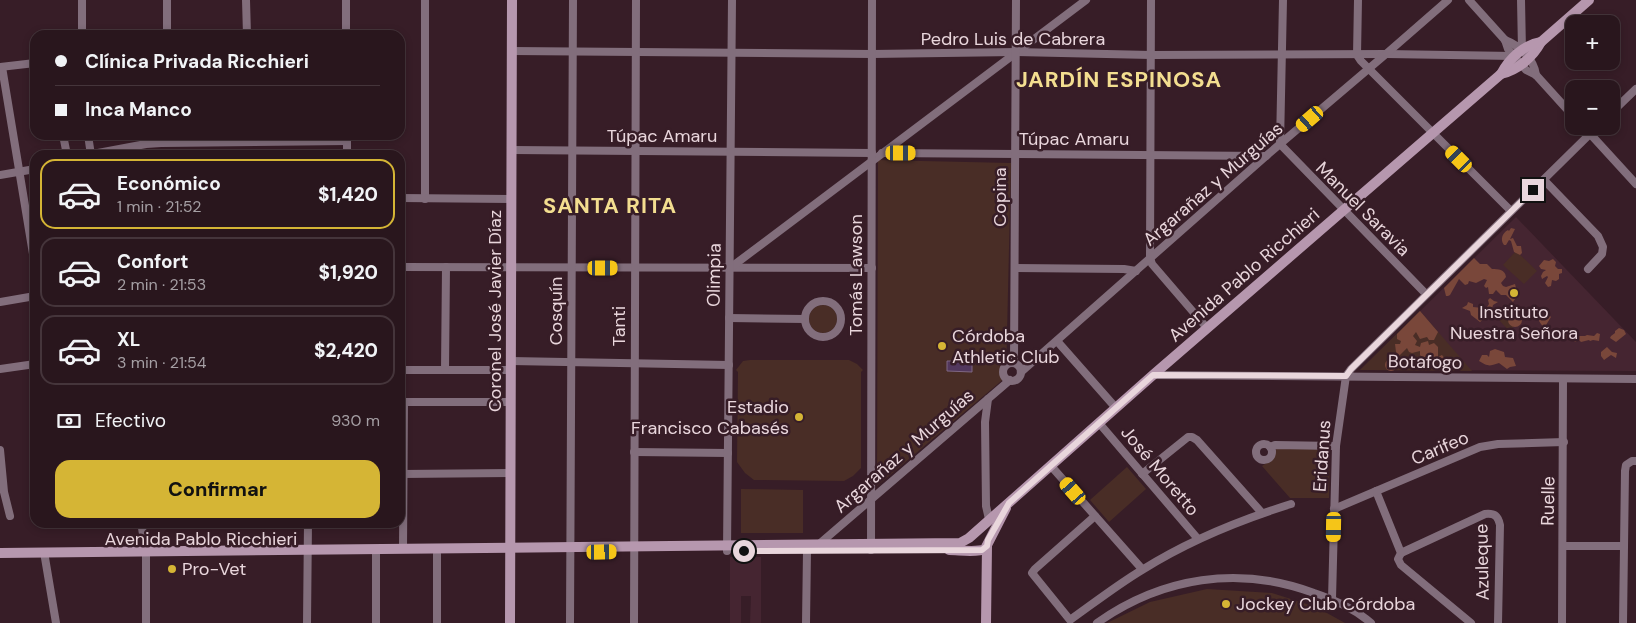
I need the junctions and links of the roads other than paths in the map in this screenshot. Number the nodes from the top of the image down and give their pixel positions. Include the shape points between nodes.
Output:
1 (82, 0) edge
2 (167, 0) edge
3 (246, 0) edge
4 (346, 0) edge
5 (425, 0) edge
6 (512, 0) edge
7 (572, 0) edge
8 (636, 0) edge
9 (732, 0) edge
10 (872, 0) edge
11 (1016, 0) edge
12 (1086, 0) edge
13 (1151, 0) edge
14 (1283, 0) edge
15 (1358, 0) edge
16 (1448, 0) edge
17 (1468, 0) edge
18 (1521, 0) edge
19 (1589, 0) edge
20 (82, 30) edge
21 (167, 30) edge
22 (247, 30) edge
23 (346, 30) edge
24 (512, 51) junction
25 (572, 52) junction
26 (636, 52) junction
27 (1016, 52) junction
28 (732, 53) junction
29 (872, 54) junction
30 (1282, 54) junction
31 (1386, 54) junction
32 (1151, 55) junction
33 (1358, 55) junction
34 (1521, 57) junction
35 (30, 64) edge
36 (1, 67) edge
37 (1368, 68) junction
38 (1636, 89) edge
39 (1620, 104) edge
40 (1565, 107) edge
41 (1432, 133) junction
42 (1589, 135) edge
43 (1591, 135) edge
44 (273, 140) edge
45 (1280, 144) junction
46 (114, 150) edge
47 (512, 150) junction
48 (572, 151) junction
49 (635, 151) junction
50 (731, 152) junction
51 (882, 153) junction
52 (1016, 153) junction
53 (1150, 154) junction
54 (1266, 156) junction
55 (872, 157) junction
56 (30, 170) edge
57 (19, 171) junction
58 (0, 175) edge
59 (1544, 180) junction
60 (1636, 184) edge
61 (405, 198) edge
62 (426, 198) junction
63 (512, 199) junction
64 (1344, 210) junction
65 (1511, 211) junction
66 (30, 232) edge
67 (1150, 258) junction
68 (405, 267) edge
69 (446, 267) junction
70 (512, 267) junction
71 (571, 268) junction
72 (635, 268) junction
73 (730, 268) junction
74 (872, 268) junction
75 (1015, 268) junction
76 (1588, 269) dead end
77 (1136, 271) junction
78 (1426, 294) junction
79 (30, 297) edge
80 (0, 302) edge
81 (729, 318) junction
82 (805, 318) junction
83 (1207, 328) junction
84 (1057, 340) junction
85 (570, 363) junction
86 (634, 363) junction
87 (729, 364) junction
88 (1014, 364) junction
89 (30, 365) edge
90 (511, 365) junction
91 (0, 369) edge
92 (405, 370) edge
93 (445, 370) junction
94 (1021, 372) junction
95 (1153, 375) junction
96 (1346, 376) junction
97 (1563, 378) junction
98 (1636, 379) edge
99 (1010, 380) junction
100 (988, 400) junction
101 (405, 402) edge
102 (511, 402) junction
103 (1116, 408) junction
104 (976, 409) junction
105 (985, 422) junction
106 (1099, 423) junction
107 (1564, 442) junction
108 (1336, 446) junction
109 (1270, 447) dead end
110 (0, 450) edge
111 (634, 452) junction
112 (728, 453) junction
113 (1636, 461) edge
114 (1051, 466) junction
115 (511, 473) junction
116 (405, 474) edge
117 (1142, 474) junction
118 (1376, 491) junction
119 (871, 499) junction
120 (1009, 503) junction
121 (1291, 504) dead end
122 (1334, 509) junction
123 (1262, 513) junction
124 (10, 516) dead end
125 (1095, 516) junction
126 (989, 519) junction
127 (142, 528) edge
128 (308, 528) edge
129 (403, 528) edge
130 (973, 535) junction
131 (1198, 539) junction
132 (988, 543) junction
133 (818, 546) junction
134 (1563, 546) junction
135 (1624, 546) junction
136 (871, 547) junction
137 (403, 549) junction
138 (634, 549) junction
139 (727, 549) junction
140 (570, 550) junction
141 (974, 550) junction
142 (510, 551) junction
143 (807, 551) junction
144 (307, 552) junction
145 (0, 553) edge
146 (1401, 553) junction
147 (44, 554) junction
148 (146, 554) junction
149 (376, 554) junction
150 (437, 554) junction
151 (0, 557) edge
152 (1142, 570) junction
153 (1332, 599) junction
154 (56, 623) edge
155 (146, 623) edge
156 (307, 623) edge
157 (376, 623) edge
158 (437, 623) edge
159 (510, 623) edge
160 (570, 623) edge
161 (634, 623) edge
162 (806, 623) edge
163 (981, 623) edge
164 (986, 623) edge
165 (1097, 623) edge
166 (1371, 623) edge
167 (1471, 623) edge
168 (1498, 623) edge
169 (1562, 623) edge
170 (1623, 623) edge

1 - 20 street
2 - 21 street
3 - 22 street
4 - 23 street
5 - 62 street
6 - 24 main road, Coronel José Javier Díaz
7 - 25 street, Cosquín
8 - 26 street, Tanti
9 - 28 street, Olimpia
10 - 29 street, Tomás Lawson
11 - 27 street, Copina
12 - 27 street
13 - 32 street
14 - 30 street
15 - 33 street
16 - 31 street, Argarañaz y Murguías
17 - 34 street via 1505,40 1513,43
18 - 34 street
19 - 34 main road, Avenida Pablo Ricchieri via 1537,49
24 - 25 street, Pedro Luis de Cabrera
24 - 47 main road, Coronel José Javier Díaz
25 - 26 street, Pedro Luis de Cabrera
25 - 48 street, Cosquín
26 - 28 street, Pedro Luis de Cabrera
26 - 49 street, Tanti
27 - 29 street, Pedro Luis de Cabrera
27 - 32 street, Pedro Luis de Cabrera
27 - 51 street
27 - 52 street, Copina
28 - 29 street, Pedro Luis de Cabrera
28 - 50 street, Olimpia
29 - 55 street, Tomás Lawson
30 - 32 street, Pedro Luis de Cabrera
30 - 33 street, Pedro Luis de Cabrera
30 - 45 street
31 - 33 street, Pedro Luis de Cabrera
31 - 34 street, Pedro Luis de Cabrera
31 - 37 street, Argarañaz y Murguías
32 - 53 street
33 - 37 street
34 - 40 street via 1526,70 1536,75
34 - 41 main road, Avenida Pablo Ricchieri via 1506,65 1501,74
35 - 36 street
36 - 57 street
37 - 41 street
37 - 45 street, Argarañaz y Murguías
38 - 39 street
41 - 64 main road, Avenida Pablo Ricchieri
41 - 65 street
42 - 59 street
43 - 60 street
44 - 46 street via 161,143
45 - 54 street, Argarañaz y Murguías
45 - 64 street, Manuel Saravia
47 - 48 street, Túpac Amaru
47 - 63 main road, Coronel José Javier Díaz
48 - 49 street, Túpac Amaru
48 - 71 street, Cosquín
49 - 50 street, Túpac Amaru
49 - 72 street, Tanti
50 - 55 street, Túpac Amaru
50 - 73 street, Olimpia
51 - 52 street, Túpac Amaru
51 - 55 street
52 - 53 street, Túpac Amaru
52 - 75 street, Copina
53 - 54 street, Túpac Amaru
53 - 67 street
54 - 67 street, Argarañaz y Murguías
55 - 73 street
55 - 74 street, Tomás Lawson
56 - 57 street
57 - 58 street
57 - 66 street
59 - 65 street
59 - 76 street via 1598,236 1604,247
61 - 62 street
62 - 63 street
63 - 70 main road, Coronel José Javier Díaz
64 - 78 street, Manuel Saravia
64 - 83 main road, Avenida Pablo Ricchieri
65 - 78 street
67 - 77 street, Argarañaz y Murguías
67 - 83 street
68 - 69 street
69 - 70 street
69 - 93 street
70 - 71 street
70 - 90 main road, Coronel José Javier Díaz
71 - 72 street
71 - 85 street, Cosquín
72 - 73 street
72 - 86 street, Tanti
73 - 74 street
73 - 81 street, Olimpia
74 - 119 street, Tomás Lawson
75 - 77 street
75 - 88 street, Copina
77 - 84 street, Argarañaz y Murguías
78 - 96 street
79 - 80 street
81 - 82 street
81 - 87 street, Olimpia
82 - 82 street via 810,308 824,302 838,310 841,321 836,332 825,338 808,330
83 - 95 main road, Avenida Pablo Ricchieri
84 - 94 street, Argarañaz y Murguías
84 - 103 street, José Moretto
85 - 86 street
85 - 90 street
85 - 140 street, Cosquín
86 - 87 street
86 - 111 street, Tanti
87 - 112 street, Olimpia
88 - 94 street
88 - 99 street via 1007,365 1004,370
89 - 91 street
90 - 93 street
90 - 102 main road, Coronel José Javier Díaz
92 - 93 street
94 - 99 street via 1018,379
95 - 96 street, Botafogo
95 - 103 main road, Avenida Pablo Ricchieri
96 - 97 street, Botafogo
96 - 108 street, Eridanus
97 - 98 street, Botafogo
97 - 107 street, Ruelle
99 - 100 street, Argarañaz y Murguías
100 - 104 street, Argarañaz y Murguías
100 - 105 street
101 - 102 street
102 - 115 main road, Coronel José Javier Díaz
103 - 106 main road, Avenida Pablo Ricchieri
104 - 105 street
104 - 119 street, Argarañaz y Murguías
105 - 126 street
106 - 114 main road, Avenida Pablo Ricchieri
106 - 117 street, José Moretto
107 - 118 street, Carifeo via 1480,447
107 - 134 street, Ruelle
108 - 109 street
108 - 122 street, Eridanus
110 - 124 street
111 - 112 street
111 - 138 street, Tanti
112 - 139 street, Olimpia
113 - 135 street via 1626,465 1625,471
114 - 120 main road, Avenida Pablo Ricchieri
114 - 125 street
115 - 116 street
115 - 142 main road, Coronel José Javier Díaz
117 - 123 street via 1192,437
117 - 131 street, José Moretto
118 - 122 street, Carifeo
118 - 146 street, Azuleque
119 - 133 street, Argarañaz y Murguías
119 - 136 street, Tomás Lawson
120 - 126 main road, Avenida Pablo Ricchieri
120 - 132 main road, Avenida Pablo Ricchieri
121 - 123 street
122 - 153 street, Eridanus
123 - 131 street
125 - 152 street
125 - 152 street via 1032,573 1070,620
126 - 130 main road, Avenida Pablo Ricchieri
127 - 148 street
128 - 144 street
129 - 137 street
130 - 132 main road via 985,534
130 - 136 main road, Avenida Pablo Ricchieri via 956,544
130 - 141 main road via 969,544
131 - 152 street
132 - 141 main road via 982,550
132 - 164 main road
133 - 136 main road, Avenida Pablo Ricchieri
133 - 139 main road, Avenida Pablo Ricchieri
133 - 143 street, Argarañaz y Murguías
134 - 135 street
134 - 169 street, Ruelle
135 - 170 street
136 - 141 main road, Avenida Pablo Ricchieri
136 - 143 main road, Avenida Pablo Ricchieri
137 - 142 main road, Avenida Pablo Ricchieri
137 - 144 main road, Avenida Pablo Ricchieri
138 - 139 main road, Avenida Pablo Ricchieri
138 - 140 main road, Avenida Pablo Ricchieri
138 - 161 street, Tanti
139 - 143 main road, Avenida Pablo Ricchieri
140 - 142 main road, Avenida Pablo Ricchieri
140 - 160 street, Cosquín
141 - 163 main road via 981,560
142 - 150 main road, Avenida Pablo Ricchieri
142 - 159 main road, Coronel José Javier Díaz
143 - 162 street
144 - 148 main road, Avenida Pablo Ricchieri
144 - 149 main road, Avenida Pablo Ricchieri
144 - 156 street
145 - 147 main road, Avenida Pablo Ricchieri
146 - 167 street, Azuleque via 1398,559 1401,565
146 - 168 street, Azuleque via 1485,514 1495,515 1500,525
147 - 148 main road, Avenida Pablo Ricchieri
147 - 151 main road, Avenida Pablo Ricchieri
147 - 154 street
148 - 155 street
149 - 150 main road, Avenida Pablo Ricchieri
149 - 157 street
150 - 158 street
153 - 165 street via 1257,578 1222,578 1169,587 1140,598
153 - 166 street

